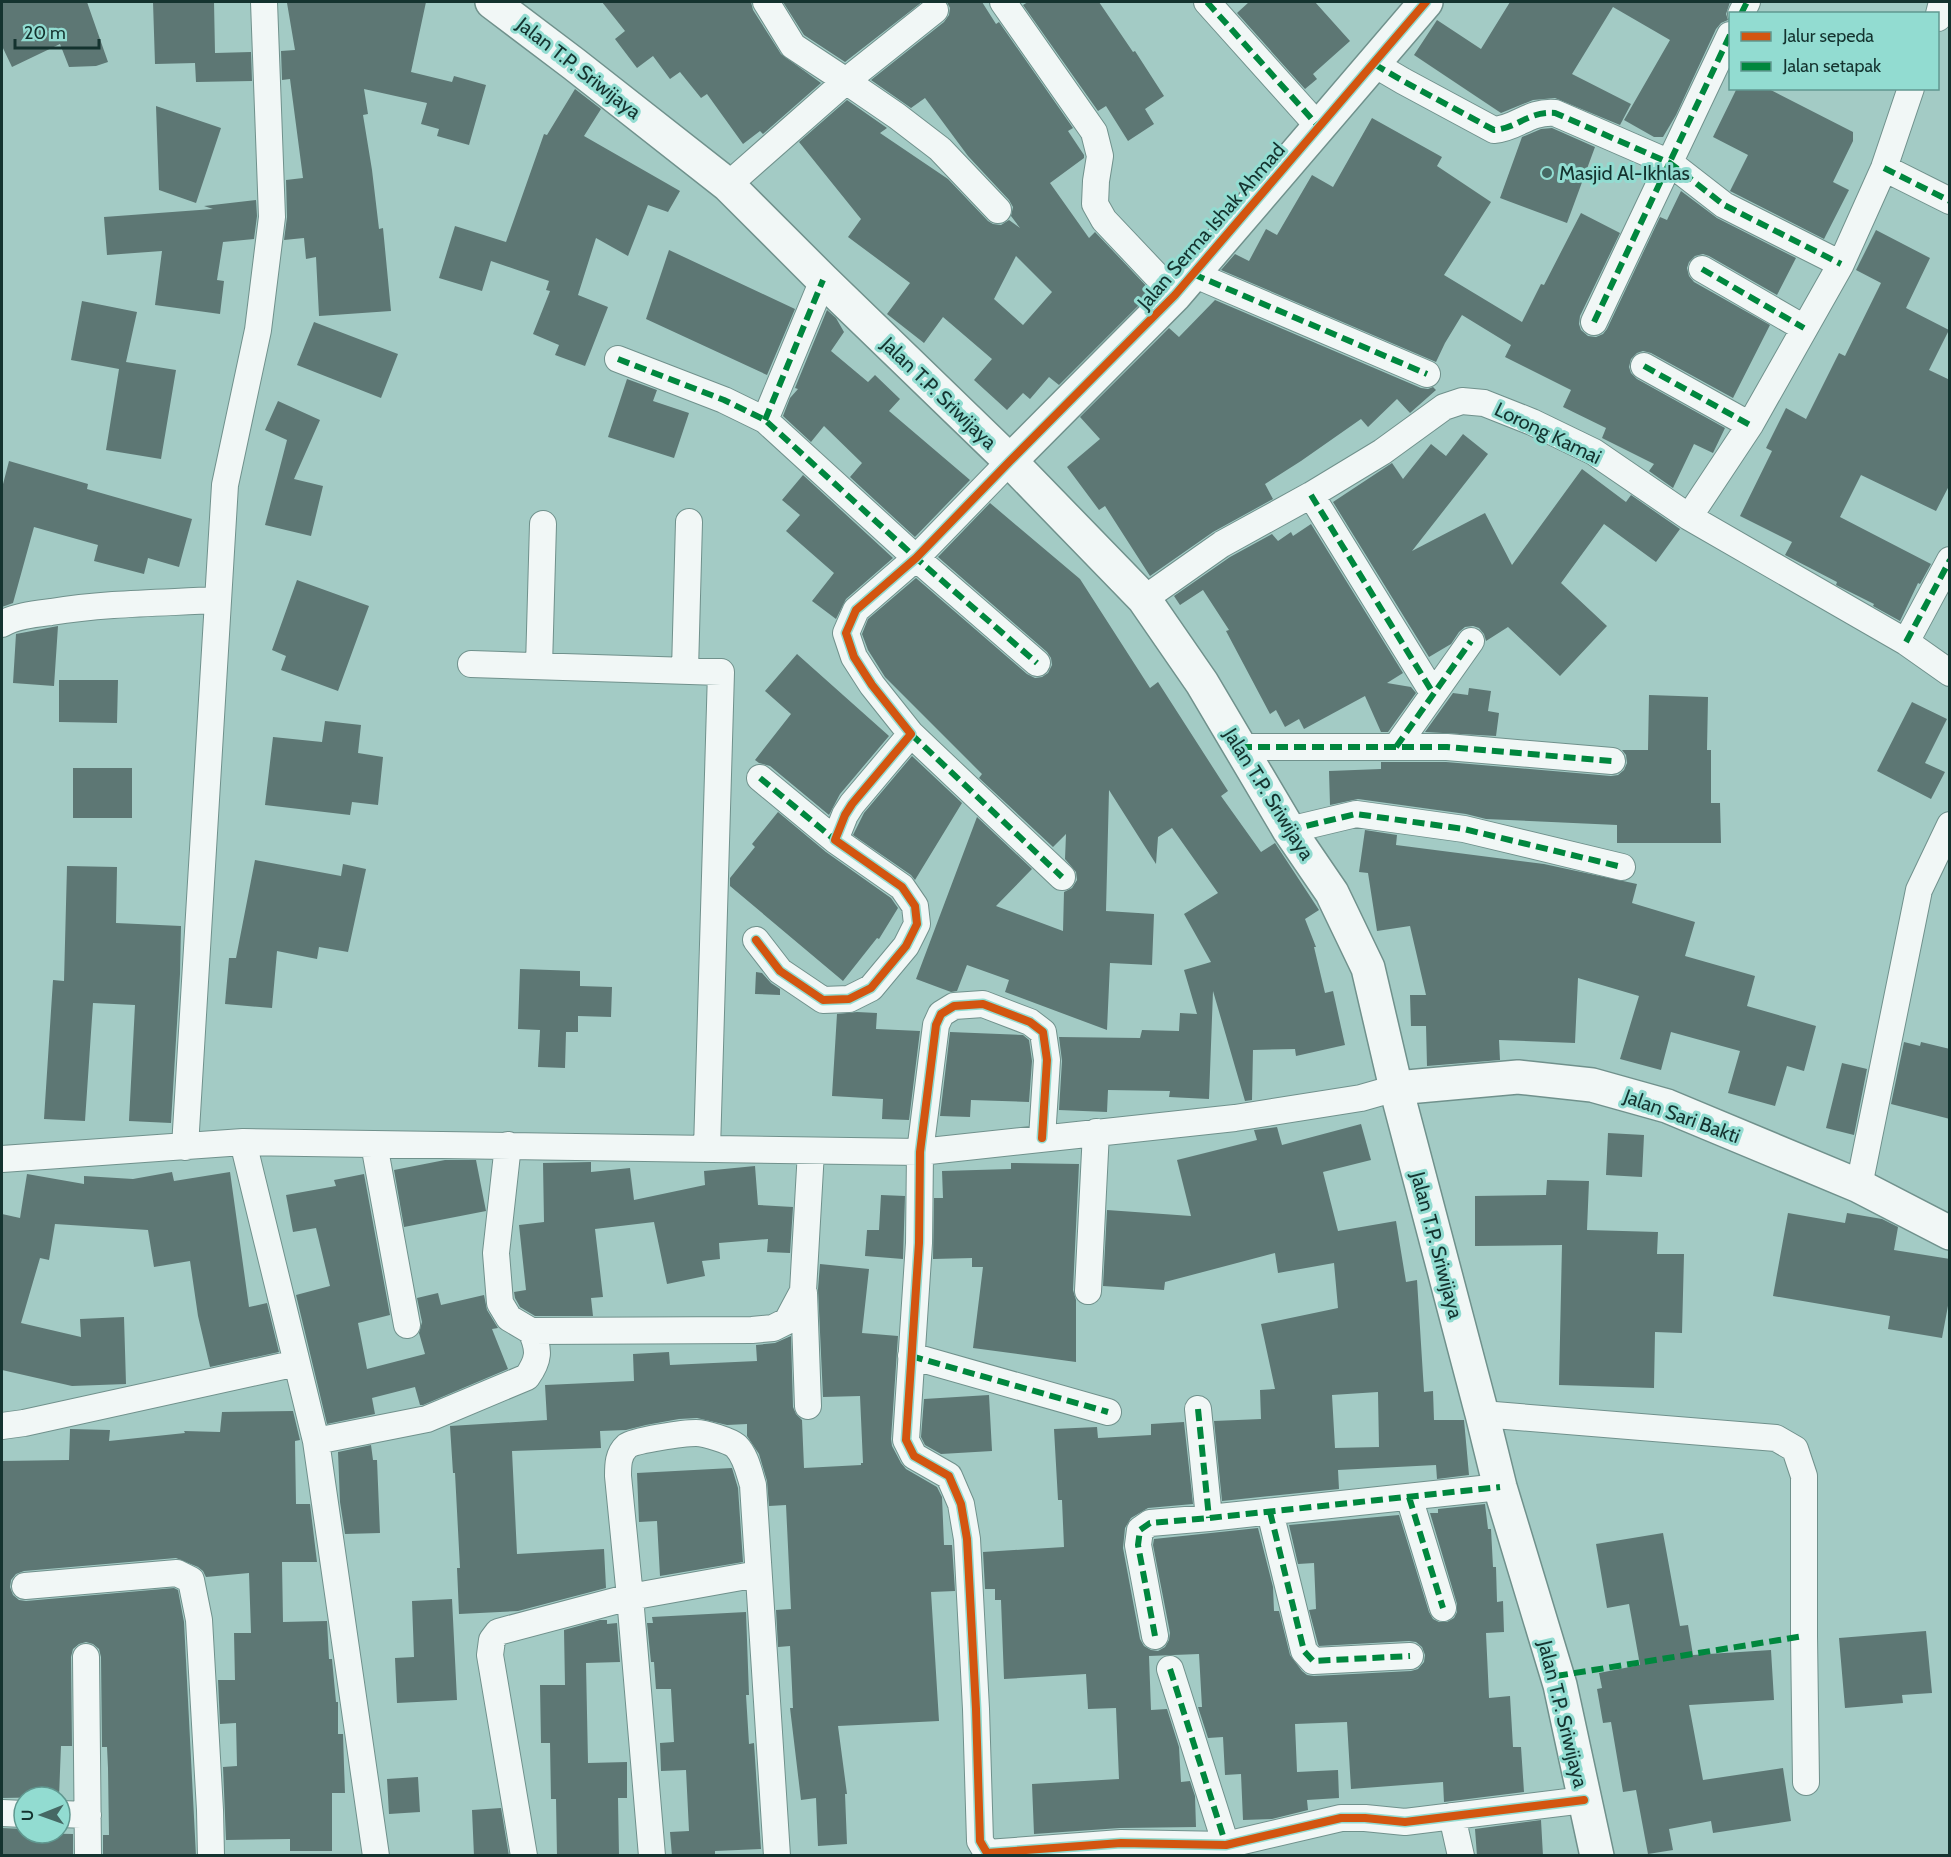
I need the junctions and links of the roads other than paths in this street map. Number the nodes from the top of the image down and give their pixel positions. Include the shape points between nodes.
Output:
1 (264, 2) edge
2 (492, 2) edge
3 (766, 2) edge
4 (1003, 2) edge
5 (1207, 2) edge
6 (1426, 2) edge
7 (935, 10) dead end
8 (1729, 39) edge
9 (1374, 64) junction
10 (846, 81) junction
11 (1910, 90) edge
12 (1319, 127) junction
13 (1670, 163) junction
14 (1884, 168) junction
15 (728, 185) junction
16 (1950, 201) edge
17 (998, 210) dead end
18 (1841, 264) junction
19 (1702, 269) dead end
20 (823, 280) junction
21 (1184, 285) junction
22 (1594, 322) dead end
23 (1804, 328) junction
24 (618, 359) dead end
25 (1644, 366) dead end
26 (1427, 374) dead end
27 (765, 420) junction
28 (1750, 424) junction
29 (1010, 461) junction
30 (1311, 495) junction
31 (1689, 517) junction
32 (690, 522) dead end
33 (543, 524) dead end
34 (916, 558) junction
35 (1950, 560) edge
36 (1144, 599) junction
37 (217, 600) junction
38 (2, 624) edge
39 (1471, 641) dead end
40 (1906, 642) junction
41 (1036, 663) dead end
42 (471, 664) dead end
43 (539, 666) junction
44 (685, 670) junction
45 (1950, 674) edge
46 (1433, 693) junction
47 (911, 734) junction
48 (1240, 747) junction
49 (1396, 747) junction
50 (1612, 761) dead end
51 (760, 778) dead end
52 (1950, 825) edge
53 (1289, 830) junction
54 (835, 840) junction
55 (1622, 867) dead end
56 (1062, 877) dead end
57 (756, 940) dead end
58 (1396, 1088) junction
59 (1096, 1132) junction
60 (1042, 1138) junction
61 (243, 1142) junction
62 (374, 1144) junction
63 (508, 1145) junction
64 (185, 1147) junction
65 (707, 1149) junction
66 (811, 1151) junction
67 (920, 1152) junction
68 (2, 1159) edge
69 (1859, 1186) junction
70 (1950, 1233) edge
71 (804, 1291) junction
72 (1089, 1291) dead end
73 (407, 1325) dead end
74 (531, 1331) junction
75 (911, 1356) junction
76 (297, 1363) junction
77 (808, 1406) dead end
78 (1198, 1409) dead end
79 (1108, 1412) dead end
80 (1482, 1414) junction
81 (2, 1426) edge
82 (316, 1441) junction
83 (1500, 1487) junction
84 (1409, 1497) junction
85 (1270, 1512) junction
86 (1209, 1518) junction
87 (758, 1574) junction
88 (25, 1586) dead end
89 (630, 1598) junction
90 (1443, 1608) dead end
91 (1155, 1636) dead end
92 (1410, 1656) dead end
93 (86, 1657) dead end
94 (1170, 1669) dead end
95 (1806, 1782) dead end
96 (1584, 1800) junction
97 (72, 1814) edge
98 (88, 1815) junction
99 (1452, 1816) junction
100 (1226, 1845) junction
101 (88, 1856) edge
102 (210, 1856) edge
103 (376, 1856) edge
104 (524, 1856) edge
105 (652, 1856) edge
106 (777, 1856) edge
107 (1461, 1856) edge
108 (1597, 1856) edge

1 - 37 street via 272,216 258,330 225,485
2 - 15 main road, Jalan T.P. Sriwijaya
3 - 10 street via 793,46
4 - 21 street via 1094,132 1100,156 1095,204 1104,220
5 - 12 street
6 - 9 main road, Jalan Serma Ishak Ahmad
7 - 10 street
8 - 13 street
9 - 12 main road, Jalan Serma Ishak Ahmad
9 - 13 street via 1494,130 1532,114 1555,113
10 - 15 street
10 - 17 street via 940,149
11 - 14 street
12 - 21 main road, Jalan Serma Ishak Ahmad
13 - 18 street via 1724,205
13 - 22 street
14 - 16 street
14 - 18 street
15 - 20 main road, Jalan T.P. Sriwijaya
18 - 23 street
19 - 23 street
20 - 27 street
20 - 29 main road, Jalan T.P. Sriwijaya
21 - 26 street
21 - 29 main road, Jalan Serma Ishak Ahmad
23 - 28 street
24 - 27 street
25 - 28 street
27 - 34 street
28 - 31 street
29 - 34 street
29 - 36 main road, Jalan T.P. Sriwijaya
30 - 31 street, Lorong Kamai via 1382,452 1444,407 1462,401 1484,403 1594,452
30 - 36 street, Lorong Kamai via 1222,544
30 - 46 street
31 - 40 street, Lorong Kamai
32 - 44 street
33 - 43 street
34 - 41 street
34 - 47 street via 856,610 846,633 854,657 872,686
35 - 40 street
36 - 48 main road, Jalan T.P. Sriwijaya
37 - 38 street via 86,606
37 - 64 street
39 - 46 street
40 - 45 street, Lorong Kamai
42 - 43 street
43 - 44 street
44 - 65 street via 722,672
46 - 49 street
47 - 54 street via 852,804
47 - 56 street
48 - 49 street
48 - 53 main road, Jalan T.P. Sriwijaya
49 - 50 street via 1447,747
51 - 54 street
52 - 69 street via 1919,890
53 - 55 street via 1356,814 1464,829
53 - 58 main road, Jalan T.P. Sriwijaya via 1332,893 1368,968
54 - 57 street via 902,887 915,906 917,924 906,946 871,988 849,999 823,1000 780,971
58 - 59 street via 1361,1098 1235,1118
58 - 69 main road, Jalan Sari Bakti via 1518,1077 1593,1085 1667,1106
58 - 80 main road, Jalan T.P. Sriwijaya
59 - 60 street
59 - 72 street
60 - 67 street
60 - 67 street via 1047,1060 1043,1032 1030,1022 983,1004 954,1006 941,1014 936,1025
61 - 62 street
61 - 64 street
61 - 76 street
62 - 63 street
62 - 73 street
63 - 65 street
63 - 74 street via 496,1253 500,1303 509,1318
64 - 68 street
65 - 66 street
66 - 67 street
66 - 71 street
67 - 75 street via 919,1243
69 - 70 main road, Jalan Sari Bakti
71 - 74 street via 787,1321 773,1328
71 - 77 street
74 - 82 street via 538,1349 536,1364 527,1377 427,1419
75 - 79 street
75 - 100 street via 906,1440 914,1456 949,1476 961,1504 967,1539 980,1841 987,1853 1121,1843
76 - 81 street
76 - 82 street
78 - 86 street
80 - 83 main road, Jalan T.P. Sriwijaya
80 - 95 street via 1776,1438 1795,1449 1804,1476
82 - 103 street
83 - 84 street
83 - 96 main road, Jalan T.P. Sriwijaya via 1560,1685
84 - 85 street
84 - 90 street
85 - 86 street
85 - 92 street via 1304,1651 1313,1661
86 - 91 street via 1150,1523 1140,1530 1138,1545
87 - 89 street
87 - 89 street via 753,1485 747,1464 735,1446 698,1433 648,1440 628,1446 618,1458
87 - 106 street
88 - 102 street via 177,1573 191,1580 199,1620
89 - 104 street via 498,1632 492,1640 490,1655
89 - 105 street
93 - 98 street
94 - 100 street
96 - 99 street
96 - 108 main road, Jalan T.P. Sriwijaya
97 - 98 street
98 - 101 street
99 - 100 street via 1405,1822 1341,1818
99 - 107 street

